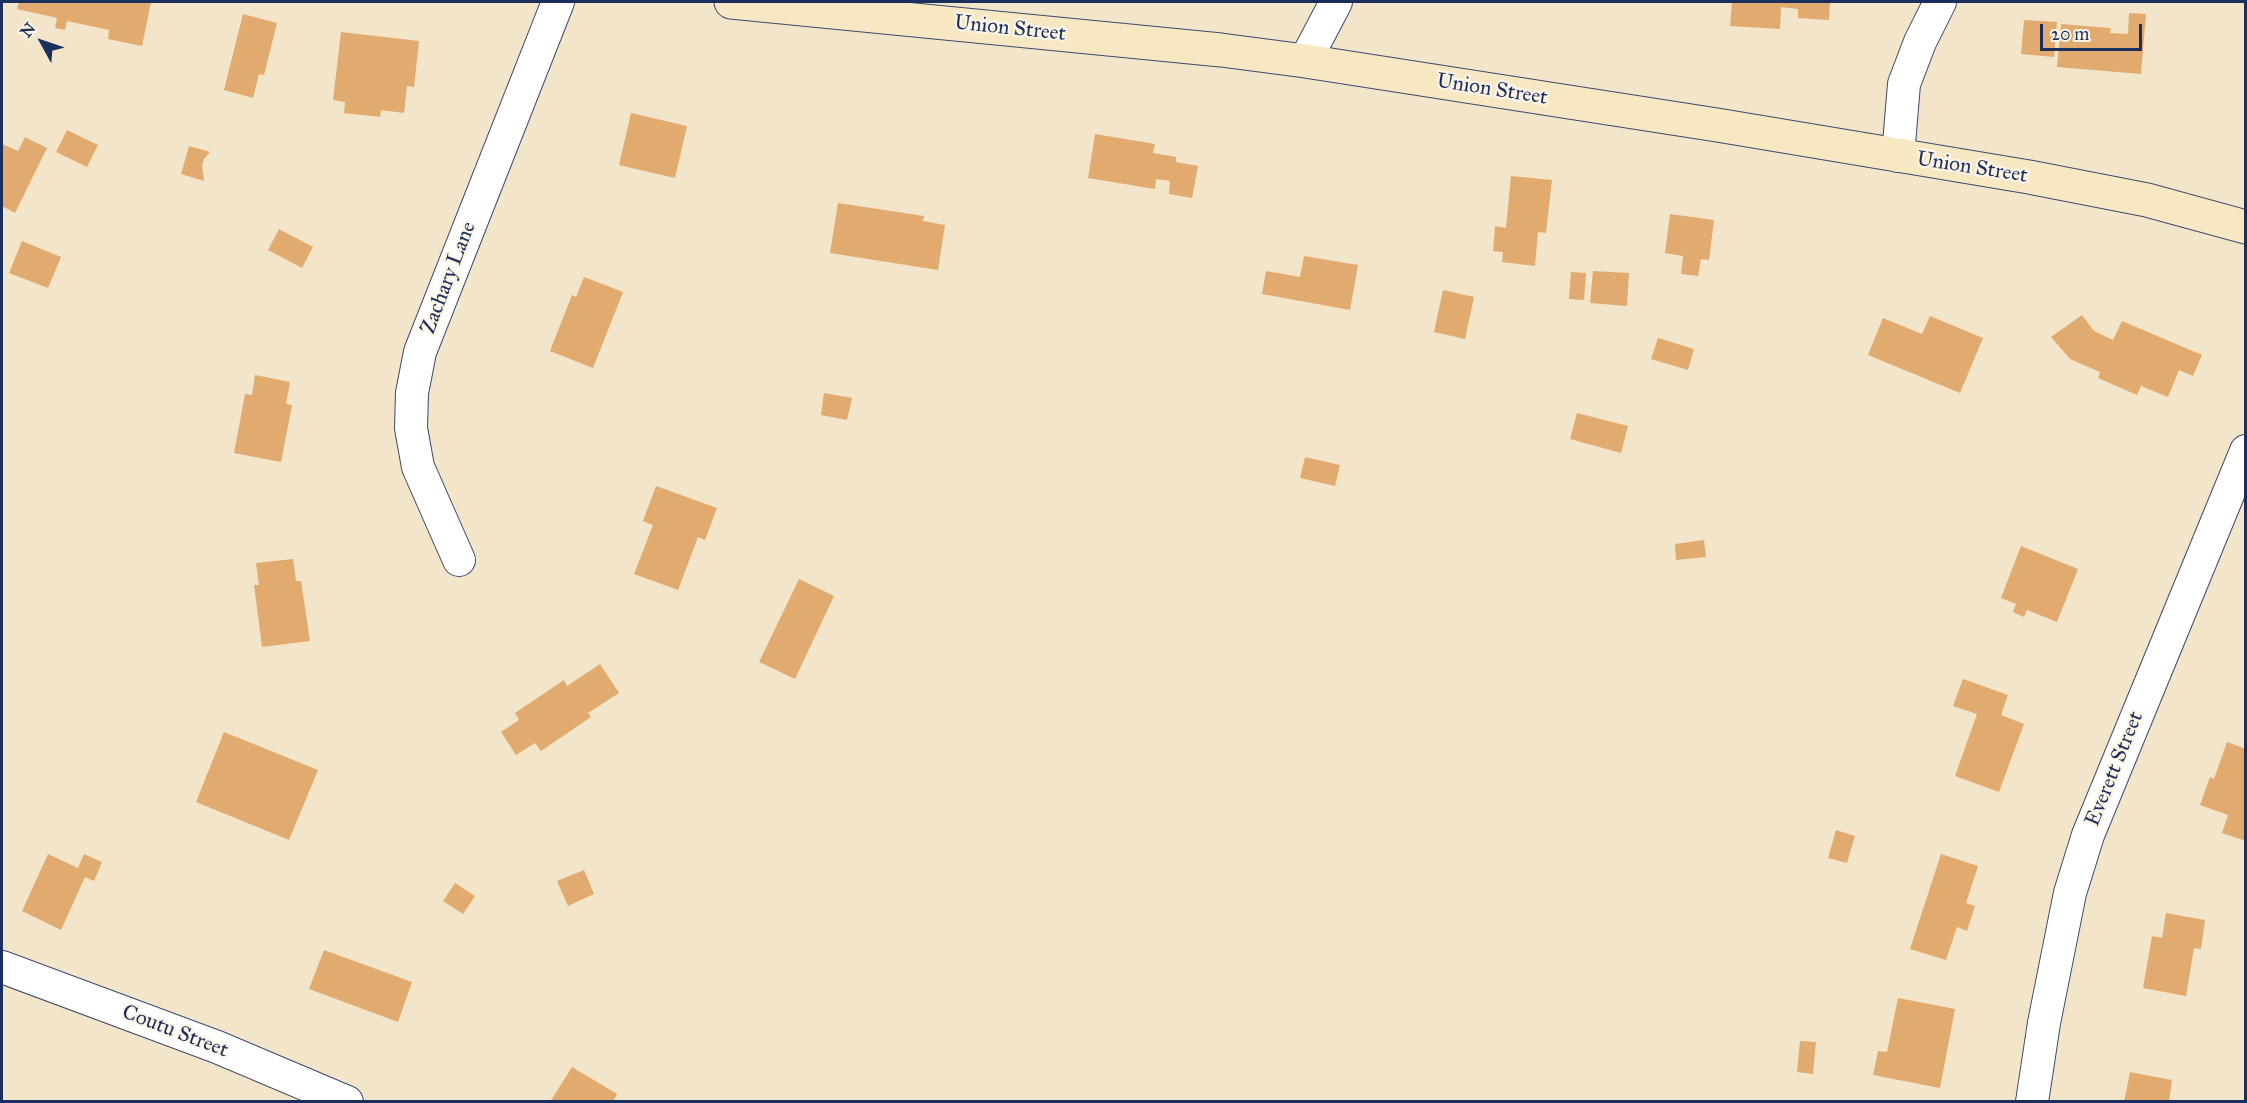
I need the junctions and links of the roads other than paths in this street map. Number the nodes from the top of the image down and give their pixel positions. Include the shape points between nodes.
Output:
1 (558, 2) edge
2 (731, 2) edge
3 (1336, 2) edge
4 (1940, 2) edge
5 (1305, 61) junction
6 (1898, 156) junction
7 (2246, 227) edge
8 (2246, 451) edge
9 (459, 560) dead end
10 (2, 967) edge
11 (347, 1101) edge
12 (2032, 1101) edge

1 - 9 street, Zachary Lane via 420,352 412,393 411,428 418,467
2 - 5 main road, Union Street
3 - 5 street
4 - 6 street via 1910,64
5 - 6 main road, Union Street
6 - 7 main road, Union Street via 2147,200
8 - 12 street, Everett Street via 2088,835 2070,893
10 - 11 street, Coutu Street via 217,1047

